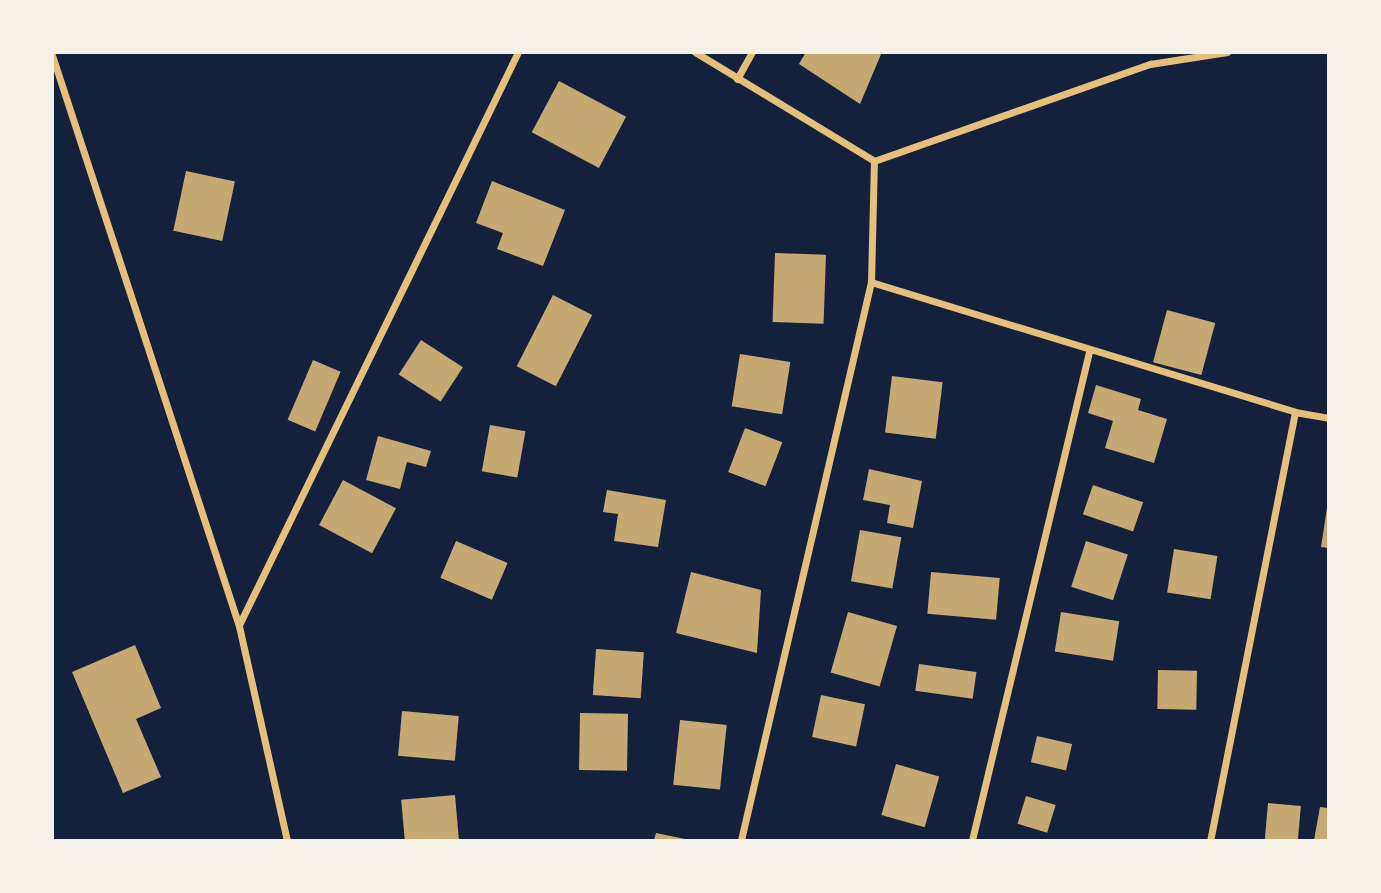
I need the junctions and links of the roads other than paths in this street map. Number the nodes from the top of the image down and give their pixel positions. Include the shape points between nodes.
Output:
1 (518, 52) edge
2 (695, 52) edge
3 (752, 52) edge
4 (1227, 52) edge
5 (52, 55) edge
6 (737, 79) junction
7 (874, 161) junction
8 (871, 282) junction
9 (1089, 352) junction
10 (1295, 412) junction
11 (1328, 418) edge
12 (239, 626) junction
13 (287, 841) edge
14 (741, 841) edge
15 (972, 841) edge
16 (1210, 841) edge

1 - 12 street
2 - 6 street
3 - 6 street
4 - 7 street via 1150,64
5 - 12 street
6 - 7 street
7 - 8 street
8 - 9 street
8 - 14 street
9 - 10 street
9 - 15 street
10 - 11 street
10 - 16 street
12 - 13 street

